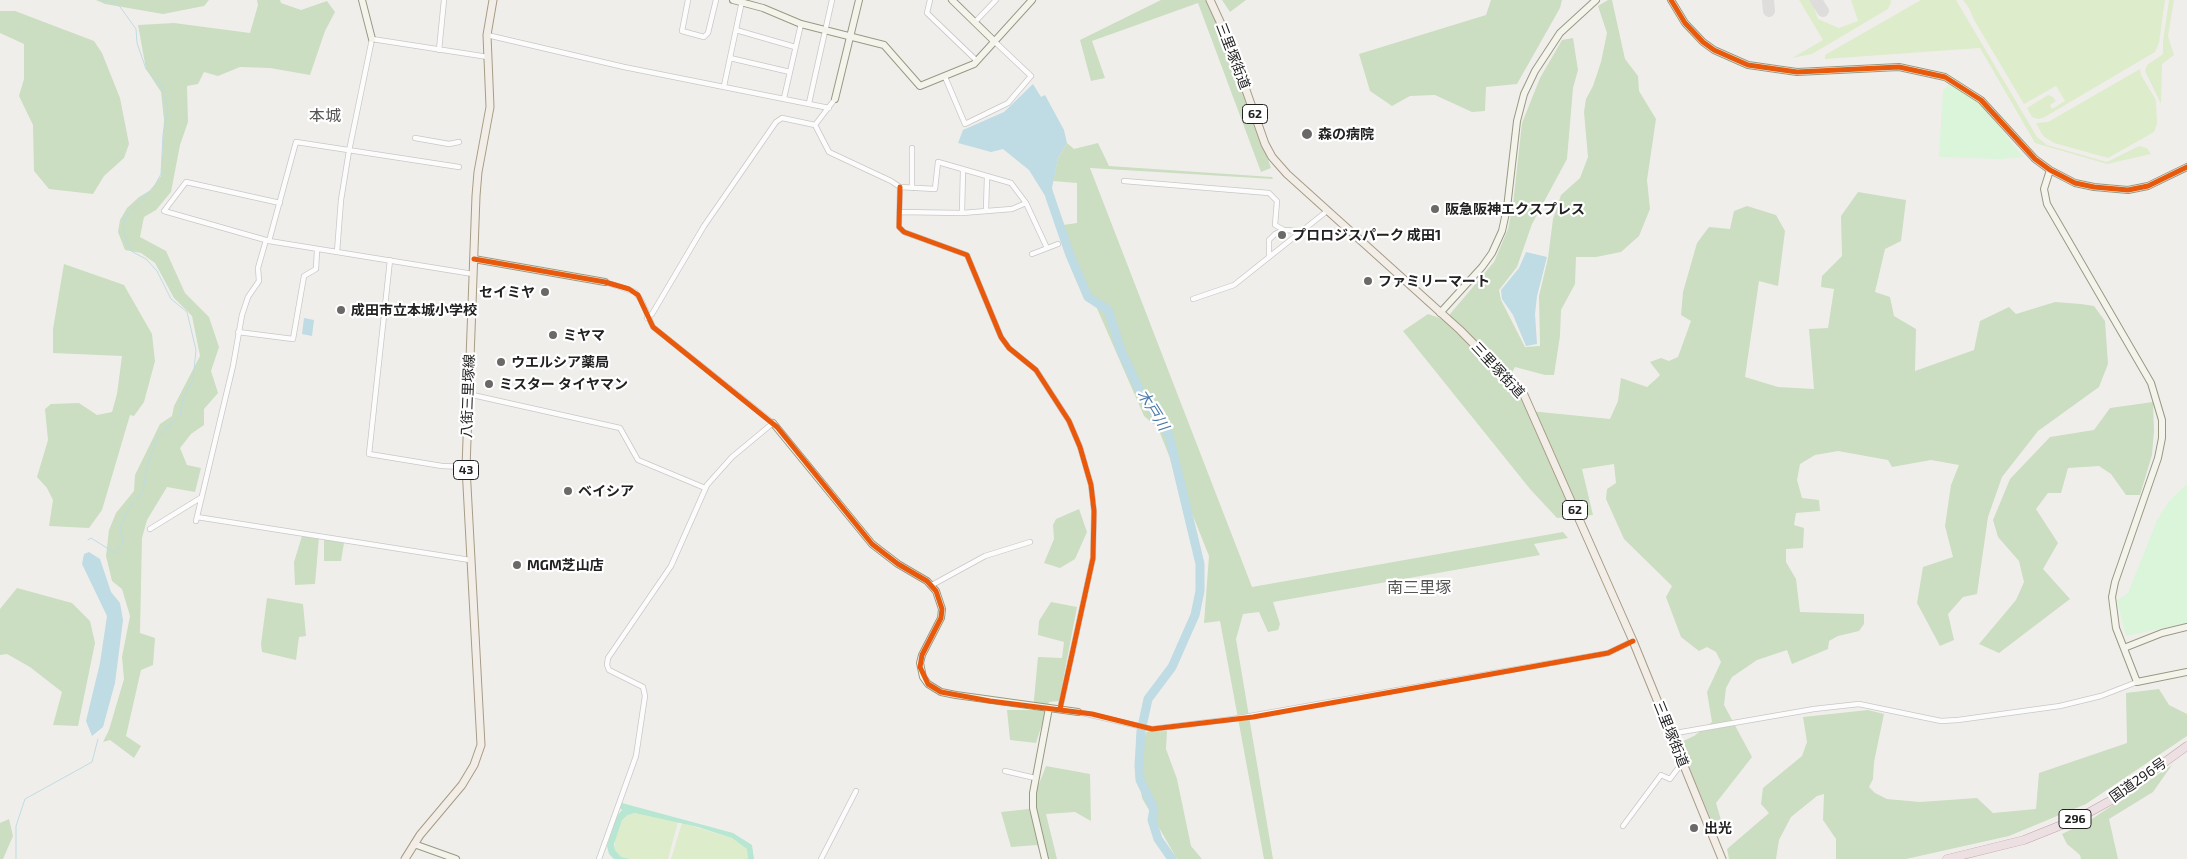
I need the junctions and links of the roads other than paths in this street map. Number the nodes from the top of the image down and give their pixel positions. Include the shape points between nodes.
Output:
1 (362, 0) edge
2 (444, 0) edge
3 (493, 0) edge
4 (688, 0) edge
5 (716, 0) edge
6 (734, 0) edge
7 (832, 0) edge
8 (859, 0) edge
9 (930, 0) edge
10 (996, 0) edge
11 (1032, 0) edge
12 (1210, 0) edge
13 (1596, 0) edge
14 (1671, 0) edge
15 (742, 1) edge
16 (956, 1) edge
17 (975, 22) junction
18 (801, 24) junction
19 (736, 30) junction
20 (825, 30) junction
21 (487, 35) junction
22 (851, 36) junction
23 (372, 39) junction
24 (994, 41) junction
25 (795, 47) junction
26 (439, 50) junction
27 (488, 57) junction
28 (730, 58) junction
29 (977, 61) junction
30 (790, 72) junction
31 (945, 77) junction
32 (724, 86) junction
33 (784, 98) junction
34 (835, 99) joint
35 (809, 103) junction
36 (829, 108) junction
37 (815, 125) junction
38 (415, 138) dead end
39 (459, 142) dead end
40 (912, 148) dead end
41 (349, 150) junction
42 (459, 167) dead end
43 (2187, 167) edge
44 (963, 169) junction
45 (2050, 170) junction
46 (987, 176) junction
47 (1124, 181) dead end
48 (900, 187) junction
49 (912, 188) junction
50 (280, 203) junction
51 (1026, 203) junction
52 (1327, 210) junction
53 (986, 211) junction
54 (900, 212) junction
55 (962, 213) junction
56 (1284, 230) junction
57 (1300, 231) junction
58 (268, 240) junction
59 (1058, 244) dead end
60 (1047, 248) junction
61 (317, 250) junction
62 (337, 252) junction
63 (1032, 254) dead end
64 (1269, 256) junction
65 (474, 259) junction
66 (390, 260) junction
67 (473, 274) junction
68 (605, 282) joint
69 (1193, 299) dead end
70 (1440, 313) junction
71 (647, 318) junction
72 (238, 332) junction
73 (467, 394) junction
74 (772, 423) junction
75 (466, 467) junction
76 (705, 488) junction
77 (202, 497) junction
78 (150, 529) dead end
79 (1030, 542) dead end
80 (470, 560) junction
81 (932, 585) junction
82 (2187, 627) edge
83 (1633, 642) junction
84 (2124, 648) junction
85 (2187, 672) edge
86 (2137, 682) junction
87 (1049, 708) junction
88 (1060, 709) junction
89 (1078, 712) joint
90 (1670, 734) junction
91 (2187, 746) edge
92 (1682, 763) junction
93 (1005, 771) dead end
94 (1035, 778) junction
95 (856, 790) dead end
96 (1624, 826) dead end
97 (414, 844) junction
98 (406, 859) edge
99 (456, 859) edge
100 (599, 859) edge
101 (822, 859) edge
102 (1045, 859) edge
103 (1722, 859) edge
104 (1947, 859) edge

1 - 23 street
2 - 26 street
3 - 21 main road, 八街三里塚線 / 43
4 - 5 street via 682,31 704,36 708,33
6 - 15 street
7 - 20 street
8 - 22 street
9 - 29 street via 927,14
10 - 17 street
11 - 24 street
12 - 52 main road, 三里塚街道 / 62 via 1272,157
13 - 70 street via 1560,33 1535,71 1524,94 1517,121 1502,231 1492,253
14 - 45 street via 1685,23 1703,42 1748,65 1797,72 1899,67 1946,77 1982,100 2024,150
15 - 18 street
15 - 19 street
16 - 17 street
17 - 24 street
18 - 20 street
18 - 25 street
19 - 25 street
19 - 28 street
20 - 22 street
20 - 35 street
21 - 27 main road, 八街三里塚線 / 43
21 - 32 street
22 - 31 street via 887,48 920,86
22 - 34 street
23 - 26 street
23 - 41 street
24 - 29 street
24 - 31 street via 1031,74 1008,103 966,124
25 - 30 street
26 - 27 street
27 - 65 main road, 八街三里塚線 / 43 via 490,107 478,172
28 - 30 street
28 - 32 street
29 - 31 street
30 - 33 street
32 - 33 street
33 - 35 street
34 - 36 street
35 - 36 street
36 - 37 street
37 - 48 street via 828,152
37 - 71 street via 782,118 776,122 704,226
38 - 39 street via 449,144
40 - 49 street
41 - 42 street
41 - 50 street via 296,142
41 - 62 street
43 - 45 street via 2148,186 2128,190 2083,185
44 - 46 street
44 - 49 street via 938,162 935,189
44 - 55 street
45 - 84 street via 2044,189 2047,204 2151,383 2162,420 2158,458 2113,589 2113,614
46 - 51 street via 1014,184
46 - 53 street
47 - 56 street via 1269,193 1277,201 1275,225
48 - 49 street
48 - 54 street
50 - 58 street
50 - 58 street via 186,182 164,211
51 - 53 street via 1015,208
51 - 60 street
52 - 57 street
52 - 70 main road, 三里塚街道 / 62
53 - 55 street
54 - 55 street
54 - 88 street via 899,227 904,232 960,251 970,259 1001,337 1009,348 1036,370 1069,421 1080,448 1091,485 1093,558
56 - 57 street
56 - 64 street via 1269,240
57 - 64 street
58 - 61 street
58 - 72 street via 258,268 259,281 248,297
59 - 60 street
60 - 63 street
61 - 62 street
61 - 72 street via 316,269 304,276 292,339
62 - 66 street
64 - 69 street via 1234,284
65 - 67 main road, 八街三里塚線 / 43
65 - 68 street
66 - 67 street
66 - 75 street via 369,454
67 - 73 main road, 八街三里塚線 / 43
68 - 71 street via 634,292
70 - 83 main road, 三里塚街道 / 62 via 1524,395
71 - 74 street via 653,327
72 - 77 street
73 - 75 main road, 八街三里塚線 / 43
73 - 76 street via 620,428 638,460
74 - 76 street via 726,463
74 - 81 street via 872,544
75 - 80 main road, 八街三里塚線 / 43
76 - 100 street via 672,566 607,661 609,670 643,687 645,696 636,756
77 - 78 street
77 - 80 street via 196,519
79 - 81 street via 985,556
80 - 97 main road, 八街三里塚線 / 43 via 482,745 462,785
81 - 87 street via 939,595 942,609 940,621 920,659 921,672 928,684 941,692 956,695
82 - 84 street
83 - 89 street via 1608,653 1233,719 1152,729
83 - 90 main road, 三里塚街道 / 62
84 - 86 street
85 - 86 street
86 - 90 street via 2102,696 2060,706 1958,720 1941,721 1859,704
87 - 88 street
87 - 94 street
88 - 89 street
90 - 92 main road, 三里塚街道 / 62
91 - 104 highway, 国道296号 / 296 via 2117,797 2079,818 2024,840
92 - 96 street via 1670,779 1661,775
92 - 103 main road, 三里塚街道 / 62
93 - 94 street
94 - 102 street via 1033,808
95 - 101 street
97 - 98 main road, 八街三里塚線 / 43
97 - 99 street

